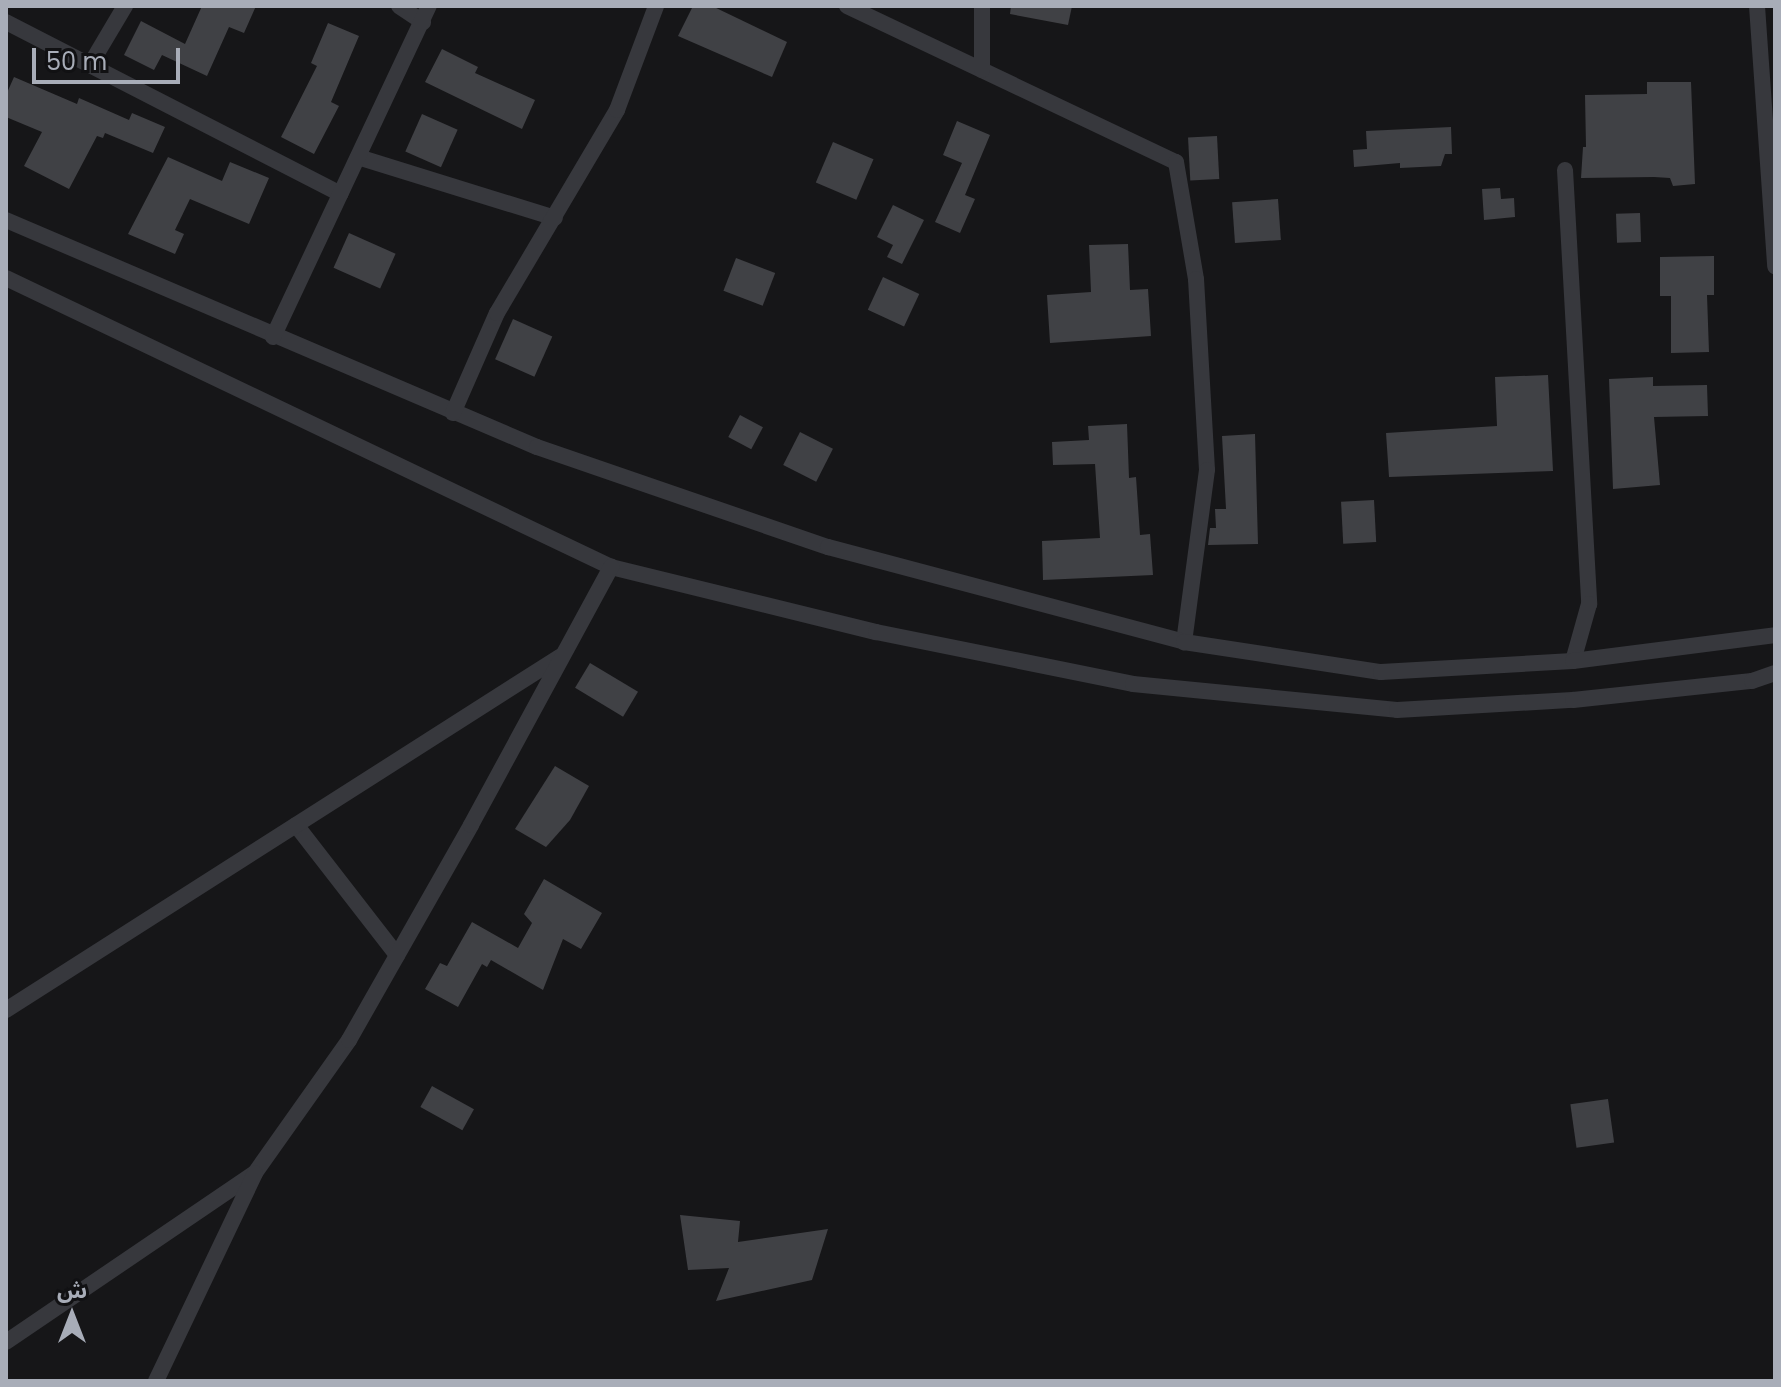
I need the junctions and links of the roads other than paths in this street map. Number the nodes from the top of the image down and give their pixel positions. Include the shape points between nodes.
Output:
1 (125, 6) edge
2 (399, 6) edge
3 (656, 6) edge
4 (847, 6) edge
5 (982, 6) edge
6 (1757, 6) edge
7 (426, 14) edge
8 (6, 22) edge
9 (90, 65) junction
10 (982, 70) junction
11 (358, 157) junction
12 (1565, 170) dead end
13 (340, 194) junction
14 (555, 218) junction
15 (6, 220) edge
16 (1775, 266) edge
17 (6, 278) edge
18 (273, 337) junction
19 (453, 413) junction
20 (611, 567) junction
21 (1775, 635) edge
22 (1184, 642) junction
23 (564, 654) junction
24 (1573, 661) junction
25 (1775, 673) edge
26 (296, 825) junction
27 (397, 955) junction
28 (6, 1010) edge
29 (255, 1173) junction
30 (6, 1342) edge
31 (156, 1381) edge

1 - 9 street
2 - 7 street
3 - 14 street via 617,110
4 - 10 street
5 - 10 street
6 - 16 street
7 - 11 street
8 - 9 street
9 - 13 street
10 - 22 street via 1176,162 1196,279 1207,470
11 - 13 street
11 - 14 street
12 - 24 street via 1589,604
13 - 18 street
14 - 19 street via 497,313
15 - 18 street
17 - 20 street
18 - 19 street
19 - 22 street via 828,547
20 - 23 street
20 - 25 street via 876,632 1133,684 1397,710 1573,700 1752,681
21 - 24 street
22 - 24 street via 1381,672
23 - 26 street
23 - 27 street
26 - 27 street
26 - 28 street
27 - 29 street via 349,1040
29 - 30 street
29 - 31 street

